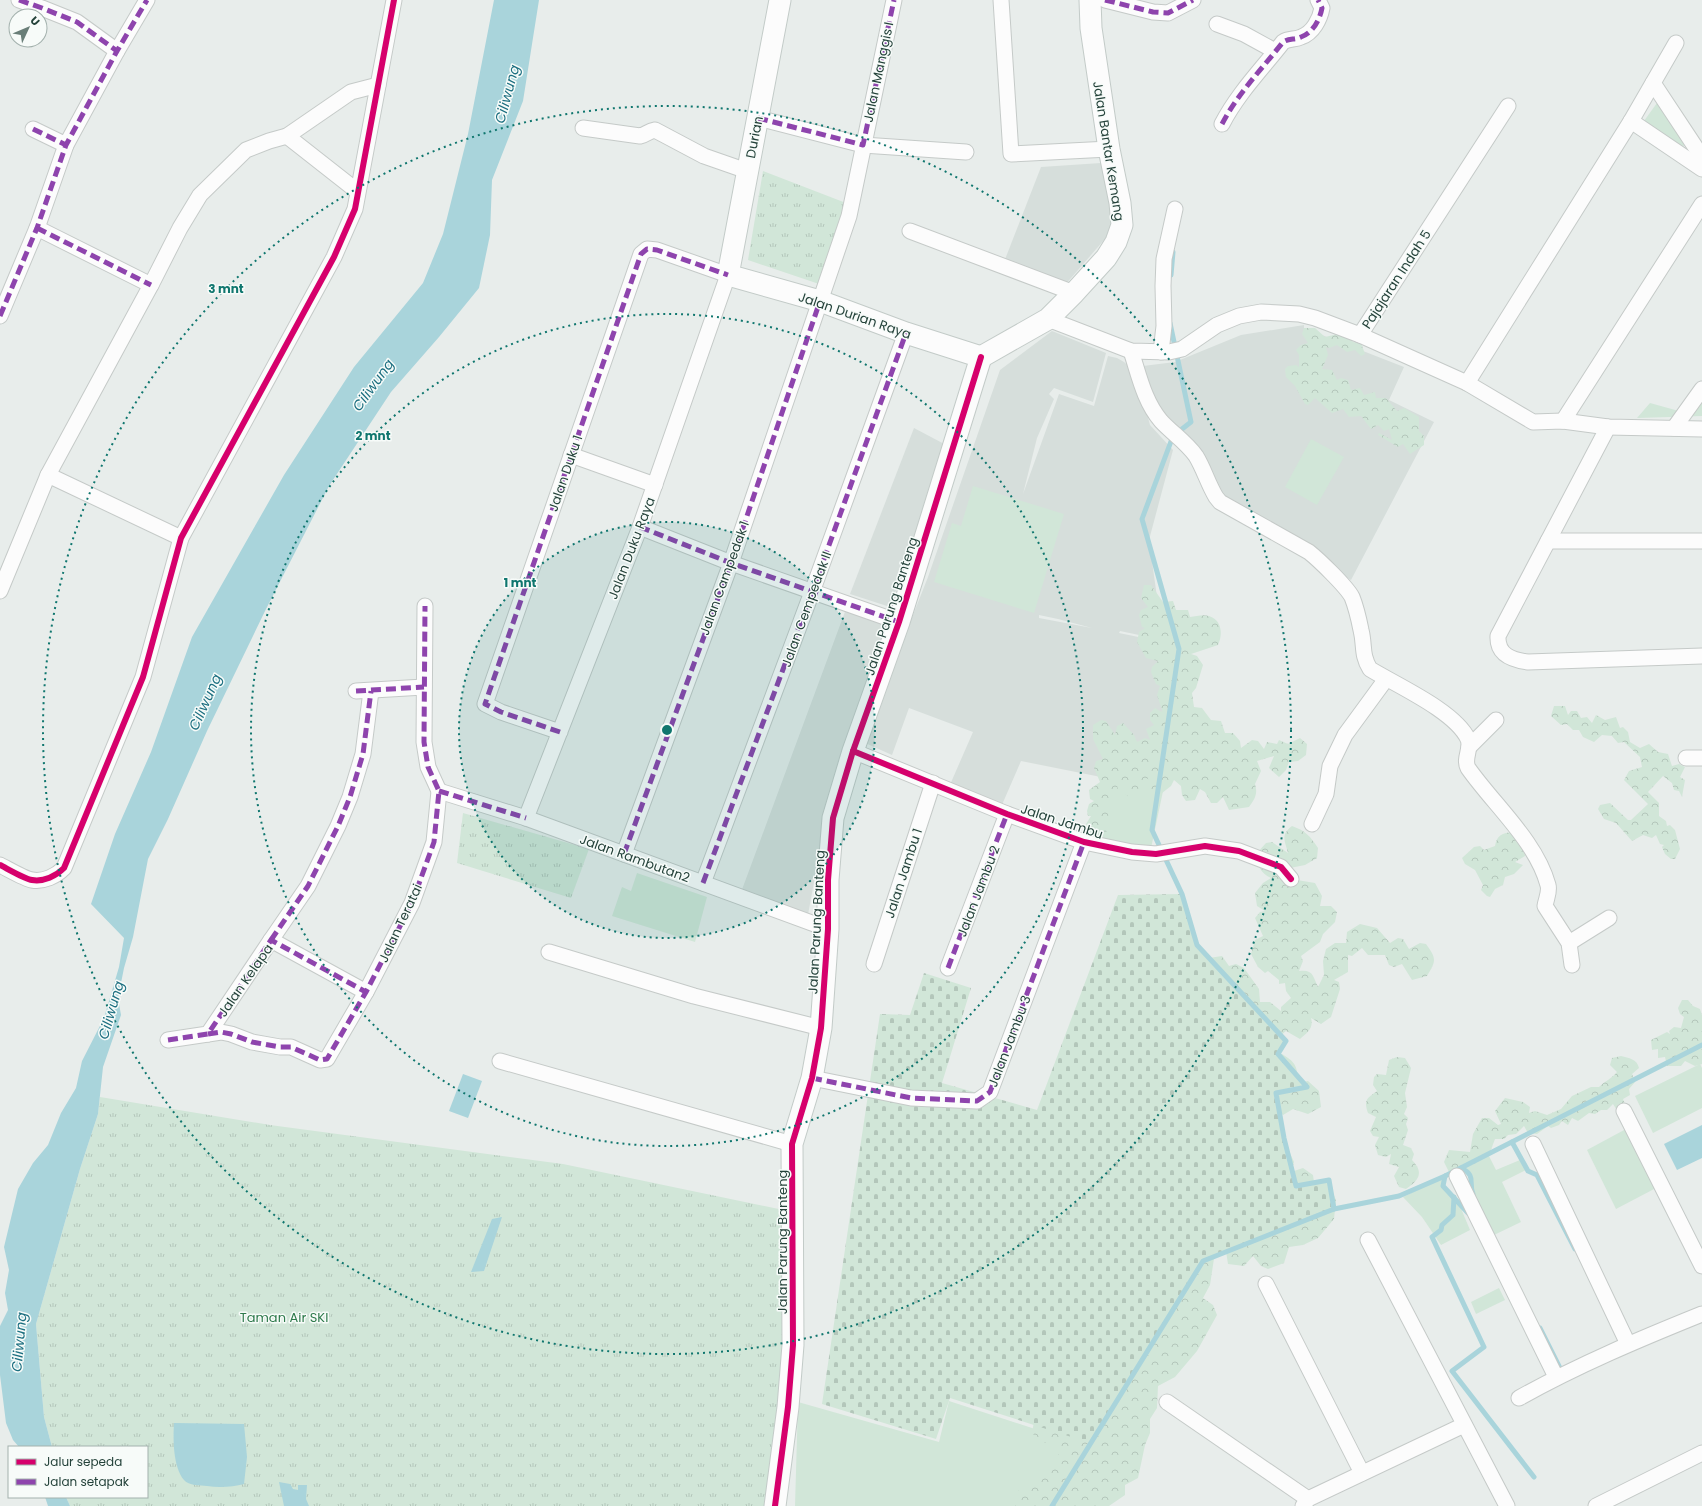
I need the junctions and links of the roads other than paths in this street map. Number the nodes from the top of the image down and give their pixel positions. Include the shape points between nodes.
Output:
1 (19, 0) edge
2 (147, 0) edge
3 (394, 0) edge
4 (780, 0) edge
5 (894, 0) edge
6 (1001, 0) edge
7 (1090, 0) edge
8 (1105, 0) edge
9 (1193, 0) edge
10 (1318, 0) edge
11 (1217, 24) dead end
12 (1676, 43) dead end
13 (117, 51) junction
14 (1275, 52) junction
15 (1653, 83) junction
16 (378, 85) junction
17 (1508, 106) dead end
18 (758, 118) junction
19 (1631, 121) junction
20 (1222, 124) dead end
21 (583, 128) dead end
22 (33, 129) dead end
23 (287, 136) junction
24 (66, 145) junction
25 (863, 145) junction
26 (1109, 149) junction
27 (966, 152) dead end
28 (1702, 157) edge
29 (1702, 169) edge
30 (747, 171) junction
31 (358, 191) junction
32 (1702, 204) edge
33 (1175, 209) dead end
34 (37, 228) junction
35 (910, 231) dead end
36 (728, 275) junction
37 (151, 285) junction
38 (1074, 293) junction
39 (820, 301) junction
40 (0, 316) edge
41 (1048, 319) junction
42 (906, 333) junction
43 (1360, 335) junction
44 (1131, 351) junction
45 (1171, 351) junction
46 (981, 357) junction
47 (1468, 383) junction
48 (1702, 389) edge
49 (1563, 421) junction
50 (1608, 428) junction
51 (1674, 428) junction
52 (1702, 429) edge
53 (571, 455) junction
54 (48, 475) junction
55 (655, 485) junction
56 (640, 527) junction
57 (181, 538) junction
58 (1548, 541) junction
59 (1702, 541) edge
60 (731, 563) junction
61 (0, 590) edge
62 (812, 592) junction
63 (425, 606) dead end
64 (899, 622) junction
65 (1702, 656) edge
66 (1386, 679) junction
67 (424, 687) junction
68 (356, 691) dead end
69 (371, 691) junction
70 (1496, 720) dead end
71 (560, 732) junction
72 (1469, 746) junction
73 (853, 751) junction
74 (1686, 758) dead end
75 (1702, 758) edge
76 (933, 783) junction
77 (440, 791) junction
78 (1007, 814) junction
79 (526, 818) junction
80 (1312, 824) dead end
81 (1084, 842) junction
82 (624, 854) junction
83 (0, 865) edge
84 (1292, 879) dead end
85 (703, 883) junction
86 (1609, 918) dead end
87 (828, 929) junction
88 (271, 940) junction
89 (1569, 943) junction
90 (549, 952) dead end
91 (874, 964) dead end
92 (1572, 965) dead end
93 (948, 968) dead end
94 (366, 992) junction
95 (821, 1028) junction
96 (208, 1034) junction
97 (168, 1040) dead end
98 (500, 1061) dead end
99 (812, 1078) junction
100 (1624, 1111) dead end
101 (792, 1144) junction
102 (1533, 1144) dead end
103 (1458, 1176) dead end
104 (1368, 1240) dead end
105 (1702, 1266) edge
106 (1266, 1284) dead end
107 (1702, 1314) edge
108 (1628, 1344) junction
109 (1556, 1378) junction
110 (1519, 1398) dead end
111 (1167, 1402) dead end
112 (1464, 1425) junction
113 (1702, 1453) edge
114 (1362, 1473) junction
115 (1306, 1502) edge
116 (775, 1506) edge
117 (1507, 1506) edge
118 (1596, 1506) edge

1 - 13 street via 77,22
2 - 13 street
3 - 16 street
4 - 18 street, Durian
5 - 25 street, Jalan Manggis I
6 - 26 street via 1011,154
7 - 26 street, Jalan Bantar Kemang via 1091,28
8 - 9 street via 1153,12 1168,13
10 - 14 street via 1322,12 1310,32 1301,37 1289,38 1282,42
11 - 14 street via 1244,34
12 - 15 street
13 - 24 street
14 - 20 street via 1243,90
15 - 19 street
15 - 28 street
16 - 23 street via 351,92
16 - 31 street
17 - 43 street, Pajajaran Indah 5
18 - 25 street
18 - 30 street, Durian
19 - 29 street
19 - 47 street
21 - 30 street via 640,136 655,130 704,156
22 - 24 street
23 - 31 street
23 - 37 street via 246,150 203,192 180,228
24 - 34 street
25 - 27 street
25 - 39 street, Jalan Manggis I via 849,216
26 - 38 street, Jalan Bantar Kemang via 1122,225 1116,242 1106,258
30 - 36 street, Durian
31 - 57 street via 355,209 334,257
32 - 49 street
33 - 45 street via 1164,258 1163,286 1164,326
34 - 37 street
34 - 40 street
35 - 38 street
36 - 39 street, Jalan Durian Raya
36 - 53 street, Jalan Duku 1 via 657,250 647,249 641,254
36 - 55 street, Jalan Duku Raya
37 - 54 street
38 - 41 street, Jalan Bantar Kemang
39 - 42 street, Jalan Durian Raya
39 - 60 street, Jalan Campedak 1
41 - 44 street
41 - 46 street, Jalan Bantar Kemang
42 - 46 street, Jalan Durian Raya
42 - 62 street, Jalan Cempedak II
43 - 45 street, Pajajaran Indah 5 via 1299,314 1261,312 1239,316 1217,325
43 - 47 street
44 - 45 street
44 - 66 street via 1149,403 1162,422 1196,456 1220,502 1309,552 1351,596 1362,632 1365,661 1370,669
46 - 64 street, Jalan Parung Banteng
47 - 49 street via 1533,422
48 - 51 street
49 - 50 street
50 - 51 street
50 - 58 street
51 - 52 street
53 - 55 street
53 - 71 street, Jalan Duku 1 via 485,704
54 - 57 street
54 - 61 street
55 - 56 street, Jalan Duku Raya
56 - 60 street
56 - 71 street, Jalan Duku Raya
57 - 83 street via 143,677 64,868 51,878 32,880
58 - 59 street
58 - 65 street via 1498,636 1499,647 1509,658 1528,662
60 - 62 street
60 - 82 street, Jalan Campedak 1
62 - 64 street
62 - 85 street, Jalan Cempedak II
63 - 67 street
64 - 73 street, Jalan Parung Banteng
66 - 72 street via 1422,698 1453,721 1466,735
66 - 80 street via 1345,735 1330,766 1326,794
67 - 69 street
67 - 77 street via 424,742 428,767
68 - 69 street
69 - 88 street via 364,754 338,826 308,886
70 - 72 street
71 - 79 street, Jalan Duku Raya
72 - 89 street via 1466,758 1468,768 1531,849 1548,886 1545,906
73 - 76 street, Jalan Jambu
73 - 87 street, Jalan Parung Banteng via 833,818 828,880
74 - 75 street
76 - 78 street, Jalan Jambu
76 - 91 street, Jalan Jambu 1
77 - 79 street, Jalan Rambutan2
77 - 94 street, Jalan Teratai via 434,842 412,903
78 - 81 street, Jalan Jambu
78 - 93 street, Jalan Jambu 2
79 - 82 street, Jalan Rambutan2
81 - 84 street, Jalan Jambu via 1156,854 1205,846 1239,851 1281,867
81 - 99 street, Jalan Jambu 3 via 990,1092 977,1101 912,1098
82 - 85 street, Jalan Rambutan2
85 - 87 street, Jalan Rambutan2
86 - 89 street
87 - 95 street, Jalan Parung Banteng
88 - 94 street, Jalan Kelapa
88 - 96 street, Jalan Kelapa
89 - 92 street
90 - 95 street via 694,996
94 - 96 street, Jalan Teratai via 327,1059 320,1060 292,1047 252,1042 221,1032
95 - 99 street, Jalan Parung Banteng
96 - 97 street
98 - 101 street
99 - 101 street, Jalan Parung Banteng
100 - 105 street
101 - 116 street, Jalan Parung Banteng via 793,1345
102 - 108 street
103 - 109 street
104 - 112 street
106 - 114 street
107 - 108 street
108 - 109 street
109 - 110 street
111 - 115 street
112 - 114 street
112 - 117 street
113 - 118 street
114 - 115 street

